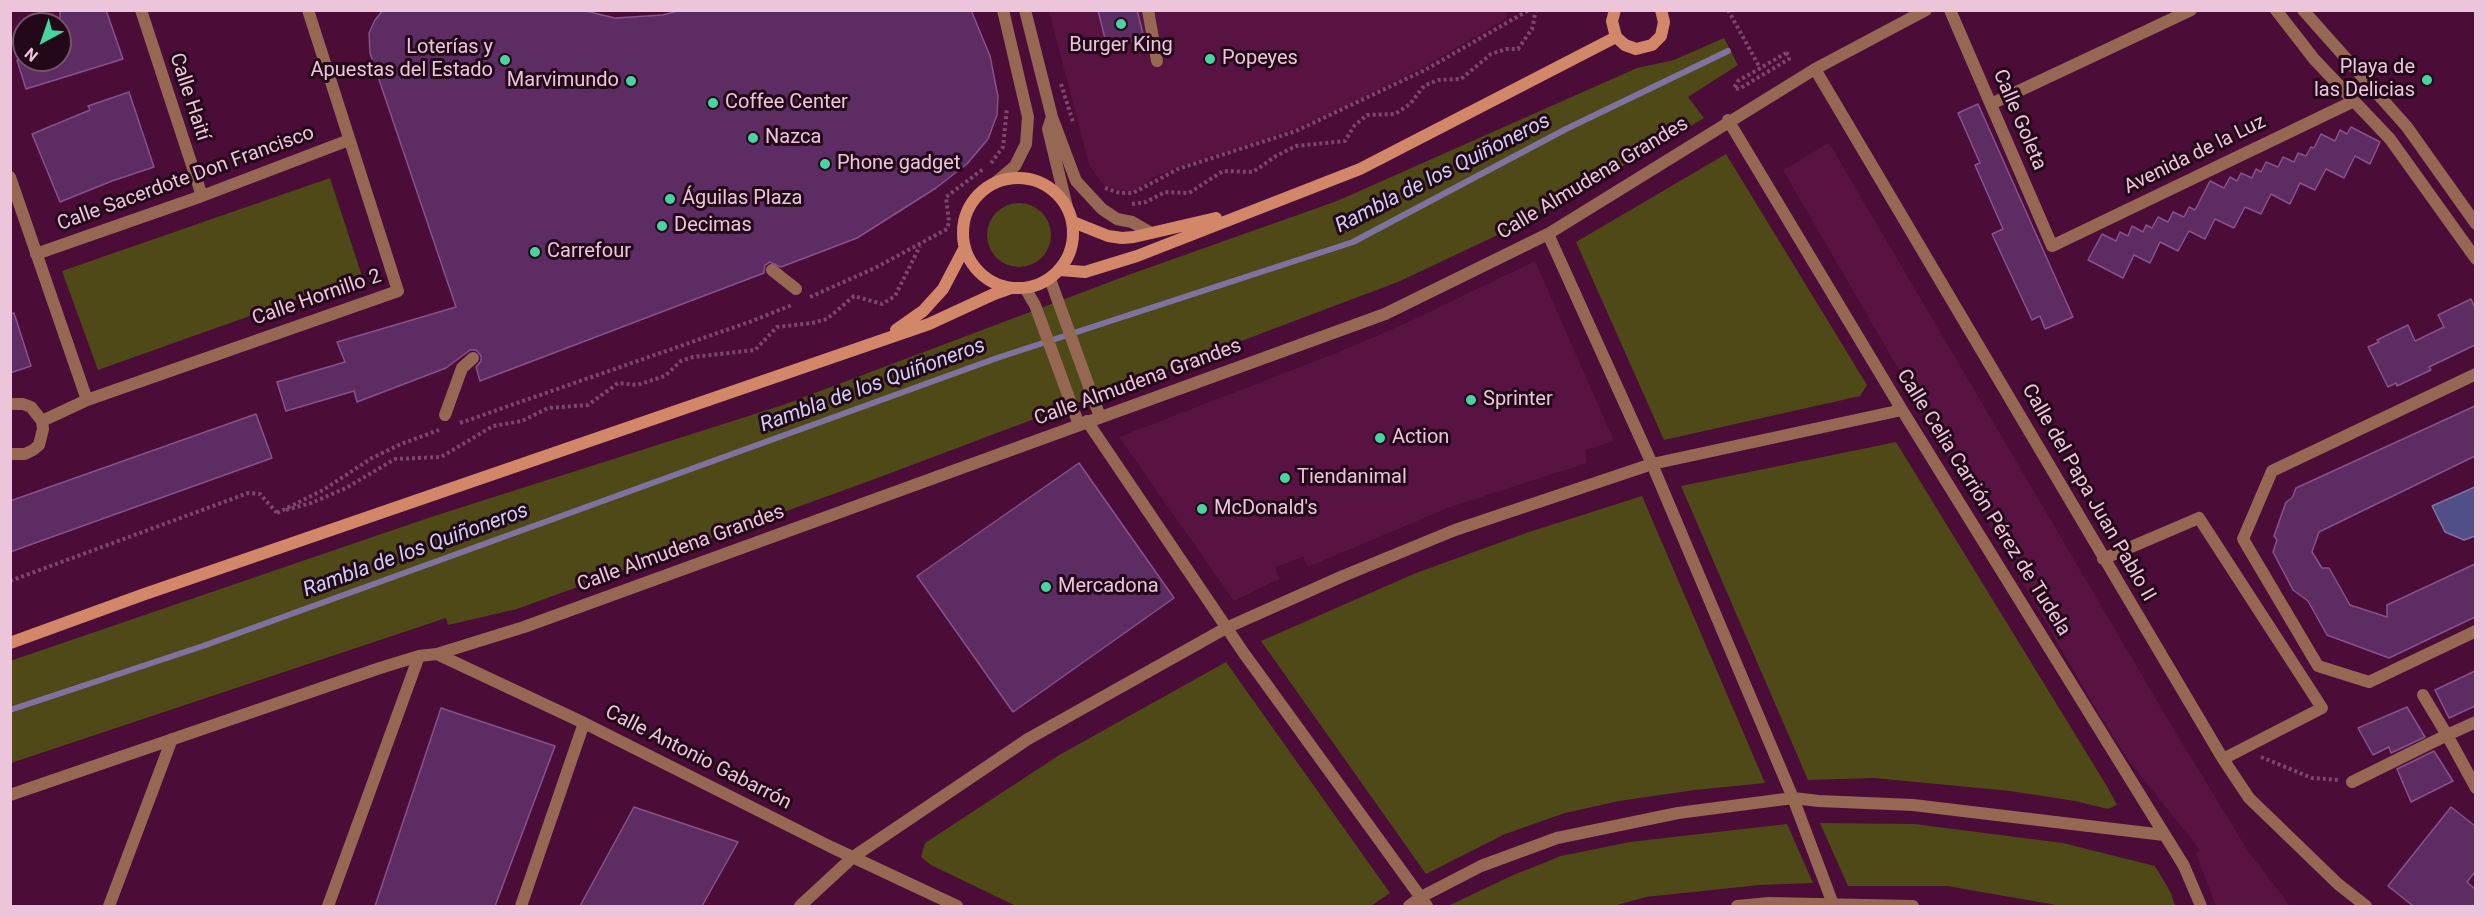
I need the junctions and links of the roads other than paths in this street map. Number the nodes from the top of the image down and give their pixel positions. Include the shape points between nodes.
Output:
1 (141, 10) edge
2 (308, 10) edge
3 (1003, 10) edge
4 (1025, 10) edge
5 (1148, 10) edge
6 (1615, 10) edge
7 (1926, 10) edge
8 (1950, 10) edge
9 (2191, 10) edge
10 (2276, 10) edge
11 (2303, 10) edge
12 (1663, 11) edge
13 (1616, 37) junction
14 (1157, 61) dead end
15 (1815, 69) junction
16 (2354, 100) junction
17 (1991, 104) junction
18 (1052, 117) junction
19 (1728, 120) junction
20 (349, 140) junction
21 (10, 177) edge
22 (996, 182) junction
23 (202, 196) junction
24 (1067, 207) junction
25 (1252, 210) junction
26 (1073, 222) junction
27 (2475, 224) edge
28 (1151, 233) junction
29 (1548, 234) junction
30 (2052, 246) joint
31 (964, 247) junction
32 (36, 254) junction
33 (2475, 259) edge
34 (772, 270) dead end
35 (1060, 270) junction
36 (1050, 279) junction
37 (1011, 288) junction
38 (1025, 288) junction
39 (796, 289) dead end
40 (887, 337) junction
41 (472, 358) dead end
42 (2475, 374) edge
43 (87, 400) junction
44 (10, 404) edge
45 (1902, 410) junction
46 (1100, 417) junction
47 (42, 421) junction
48 (445, 422) road end
49 (1083, 423) junction
50 (10, 454) edge
51 (1652, 465) junction
52 (2103, 559) junction
53 (1226, 628) junction
54 (2475, 631) edge
55 (10, 643) edge
56 (437, 654) junction
57 (419, 656) junction
58 (2423, 695) dead end
59 (2475, 722) edge
60 (584, 723) junction
61 (2447, 735) junction
62 (172, 739) junction
63 (2223, 759) junction
64 (2352, 782) road end
65 (2475, 788) edge
66 (10, 795) edge
67 (1793, 798) junction
68 (2164, 835) junction
69 (853, 857) junction
70 (1424, 902) edge
71 (1833, 904) junction
72 (109, 906) edge
73 (328, 906) edge
74 (521, 906) edge
75 (800, 906) edge
76 (957, 906) edge
77 (1409, 906) edge
78 (1737, 906) edge
79 (1913, 906) edge
80 (2201, 906) edge
81 (2366, 906) edge

1 - 23 street, Calle Haití
2 - 20 street, Calle Hornillo 2
3 - 22 street via 1028,117 1026,144 1015,166
4 - 18 street
5 - 14 street
6 - 13 main road via 1612,21
7 - 15 street, Calle Almudena Grandes
8 - 17 street, Calle Goleta
9 - 17 street
10 - 16 street via 2314,59
11 - 27 street via 2407,127
12 - 13 main road via 1663,30 1652,45 1634,48
13 - 25 main road via 1360,169
15 - 19 street, Calle Almudena Grandes
15 - 52 street, Calle del Papa Juan Pablo II
16 - 30 street, Avenida de la Luz
16 - 33 street via 2390,139
17 - 30 street, Calle Goleta
18 - 24 street via 1048,129
18 - 28 street via 1076,181 1088,196 1118,219
19 - 29 street, Calle Almudena Grandes
19 - 45 street, Calle Celia Carrión Pérez de Tudela
20 - 23 street, Calle Sacerdote Don Francisco
20 - 43 street, Calle Hornillo 2 via 398,291
21 - 32 street
22 - 24 main road via 1012,178 1035,180 1058,194
22 - 31 main road via 970,206 963,231
23 - 32 street, Calle Sacerdote Don Francisco
24 - 26 main road
25 - 28 main road
25 - 35 main road via 1156,249 1085,272
26 - 28 main road via 1122,238
26 - 35 main road via 1073,245
29 - 46 street, Calle Almudena Grandes via 1385,314
29 - 51 street
31 - 37 main road via 982,275
31 - 40 main road via 943,289 923,311
32 - 43 street
34 - 39 street
35 - 36 main road
36 - 38 main road
36 - 46 street
37 - 38 main road
37 - 40 main road via 929,324
38 - 49 street
40 - 55 main road
41 - 48 street via 462,368
42 - 54 street via 2272,471 2243,539 2318,666 2370,682
43 - 47 street, Calle Hornillo 2
44 - 47 street via 31,407
45 - 51 street
45 - 68 street, Calle Celia Carrión Pérez de Tudela
46 - 49 street, Calle Almudena Grandes
47 - 50 street via 39,445 25,454
49 - 53 street
49 - 56 street, Calle Almudena Grandes via 535,623
51 - 53 street via 1455,530
51 - 67 street
52 - 63 street, Calle del Papa Juan Pablo II
52 - 63 street via 2199,518 2322,708
53 - 69 street via 1028,739
53 - 70 street
56 - 57 street
56 - 60 street, Calle Antonio Gabarrón
57 - 62 street
57 - 73 street
58 - 61 street
59 - 61 street
60 - 69 street, Calle Antonio Gabarrón
60 - 74 street
61 - 64 street
61 - 65 street
62 - 66 street
62 - 72 street
63 - 81 street, Calle del Papa Juan Pablo II via 2249,798
67 - 68 street via 1912,806
67 - 70 street via 1678,813 1557,838 1481,866
67 - 71 street
68 - 80 street, Calle Celia Carrión Pérez de Tudela via 2184,866
69 - 75 street
69 - 76 street, Calle Antonio Gabarrón
70 - 77 street
71 - 78 street
71 - 79 street

